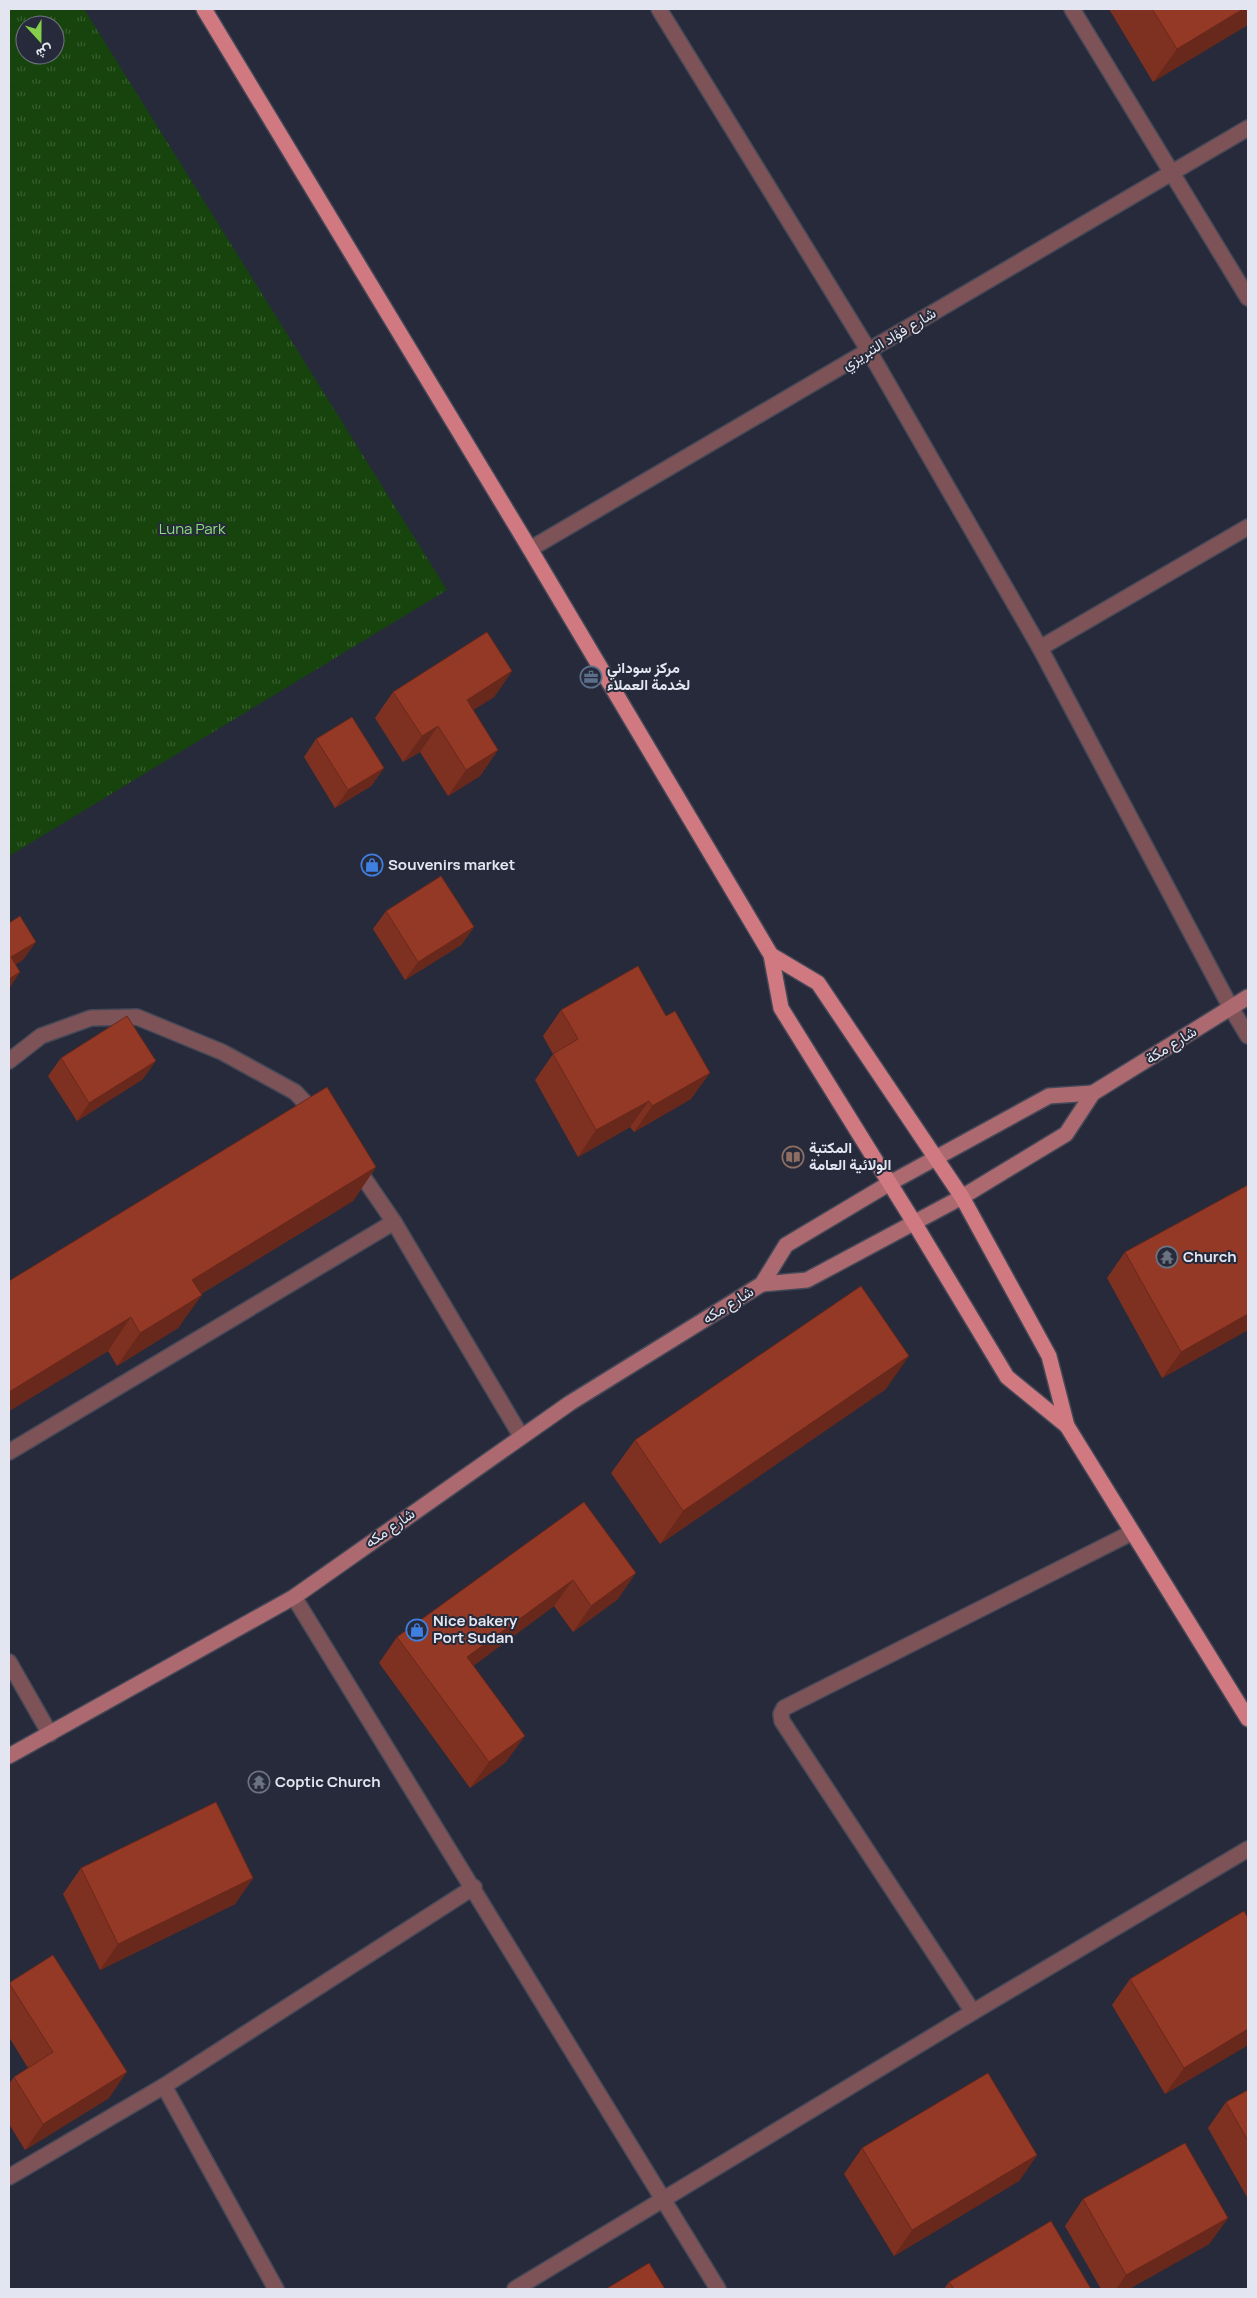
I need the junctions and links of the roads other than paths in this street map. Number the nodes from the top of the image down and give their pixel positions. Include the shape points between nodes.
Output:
1 (204, 9) edge
2 (659, 9) edge
3 (1072, 9) edge
4 (1248, 128) edge
5 (1171, 172) junction
6 (1248, 298) edge
7 (869, 351) junction
8 (1248, 526) edge
9 (530, 549) junction
10 (1040, 648) junction
11 (771, 955) junction
12 (1248, 997) edge
13 (1231, 1008) junction
14 (1248, 1036) edge
15 (9, 1061) edge
16 (1093, 1093) junction
17 (326, 1125) edge
18 (349, 1156) edge
19 (937, 1158) junction
20 (890, 1183) junction
21 (962, 1197) junction
22 (394, 1222) junction
23 (916, 1224) junction
24 (762, 1284) junction
25 (1067, 1426) junction
26 (521, 1436) junction
27 (9, 1452) edge
28 (1132, 1533) junction
29 (294, 1596) junction
30 (9, 1662) edge
31 (1248, 1719) edge
32 (50, 1734) junction
33 (9, 1756) edge
34 (1248, 1849) edge
35 (474, 1887) junction
36 (973, 2012) junction
37 (164, 2086) junction
38 (9, 2177) edge
39 (665, 2199) junction
40 (276, 2289) edge
41 (515, 2289) edge
42 (718, 2289) edge

1 - 9 main road
2 - 7 street
3 - 5 street
4 - 5 street, شارع فؤاد التبريزي
5 - 6 street
5 - 7 street, شارع فؤاد التبريزي
7 - 9 street, شارع فؤاد التبريزي
7 - 10 street
8 - 10 street
9 - 11 main road
10 - 13 street
11 - 19 main road via 818,983
11 - 20 main road via 780,1008
12 - 13 main road, شارع مكة
13 - 14 street
13 - 16 main road, شارع مكة
15 - 17 street via 41,1036 91,1018 138,1018 222,1052 295,1092
16 - 19 main road, شارع مكه via 1049,1096
16 - 21 main road, شارع مكه via 1066,1134
18 - 22 street
19 - 20 main road, شارع مكه
19 - 21 main road
20 - 23 main road
20 - 24 main road, شارع مكه via 786,1245
21 - 23 main road, شارع مكه
21 - 25 main road via 1049,1356
22 - 26 street
22 - 27 street
23 - 24 main road, شارع مكه via 807,1280
23 - 25 main road via 1007,1377
24 - 26 main road, شارع مكه
25 - 28 main road
26 - 29 main road, شارع مكه
28 - 31 main road
28 - 36 street via 784,1708 781,1714 782,1721
29 - 32 main road, شارع مكه
29 - 35 street
30 - 32 street
32 - 33 main road, شارع مكه
34 - 36 street
35 - 37 street
35 - 39 street
36 - 39 street
37 - 38 street
37 - 40 street
39 - 41 street
39 - 42 street

